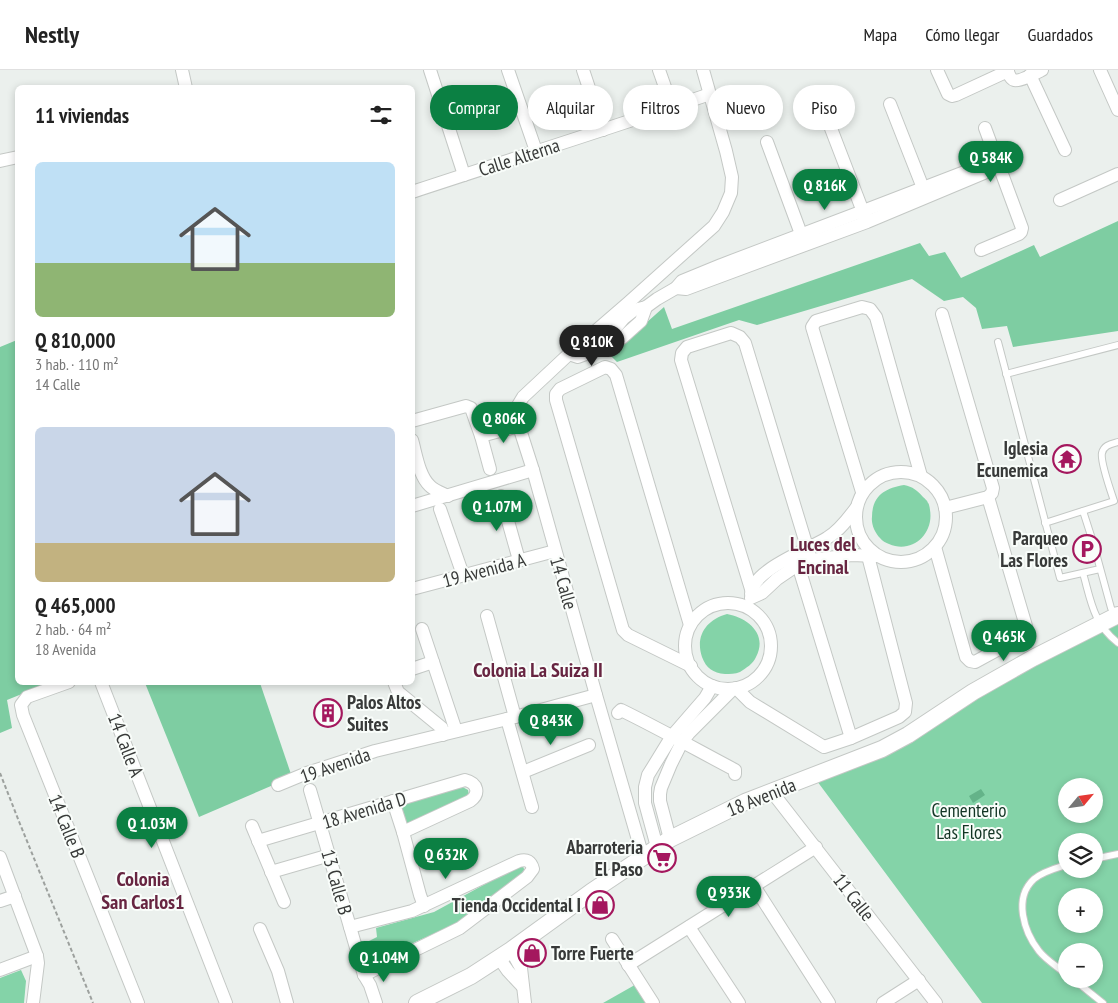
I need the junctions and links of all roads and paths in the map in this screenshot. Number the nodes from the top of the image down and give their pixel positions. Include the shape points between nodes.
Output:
1 (182, 70) edge
2 (430, 70) edge
3 (508, 70) edge
4 (583, 70) edge
5 (659, 70) edge
6 (703, 70) edge
7 (937, 70) edge
8 (1100, 70) edge
9 (1007, 71) edge
10 (1036, 72) edge
11 (185, 85) edge
12 (588, 85) edge
13 (664, 85) edge
14 (708, 87) edge
15 (890, 104) dead end
16 (1118, 110) edge
17 (985, 128) dead end
18 (603, 130) edge
19 (720, 130) edge
20 (832, 130) edge
21 (766, 142) dead end
22 (1065, 150) dead end
23 (536, 151) junction
24 (15, 158) edge
25 (0, 162) edge
26 (994, 164) junction
27 (1118, 174) edge
28 (464, 175) junction
29 (922, 188) junction
30 (415, 191) edge
31 (1060, 200) dead end
32 (865, 217) junction
33 (801, 234) junction
34 (981, 250) dead end
35 (723, 270) junction
36 (942, 314) dead end
37 (998, 342) dead end
38 (1118, 345) edge
39 (569, 354) junction
40 (1006, 374) junction
41 (415, 421) edge
42 (519, 426) junction
43 (481, 436) junction
44 (1118, 442) edge
45 (415, 451) edge
46 (490, 469) dead end
47 (533, 470) junction
48 (921, 476) junction
49 (862, 492) junction
50 (448, 496) junction
51 (501, 496) dead end
52 (988, 497) junction
53 (415, 505) edge
54 (856, 508) junction
55 (945, 508) junction
56 (440, 509) dead end
57 (1084, 511) junction
58 (1045, 523) junction
59 (935, 547) junction
60 (555, 551) junction
61 (873, 556) junction
62 (803, 557) junction
63 (520, 560) junction
64 (1100, 569) junction
65 (1083, 573) junction
66 (462, 575) junction
67 (415, 588) edge
68 (749, 598) junction
69 (487, 616) dead end
70 (1117, 617) edge
71 (1100, 624) junction
72 (690, 625) junction
73 (422, 629) dead end
74 (1118, 643) edge
75 (433, 662) junction
76 (691, 666) junction
77 (415, 668) edge
78 (61, 685) edge
79 (102, 685) edge
80 (395, 685) edge
81 (712, 686) junction
82 (735, 688) junction
83 (596, 695) junction
84 (618, 713) dead end
85 (511, 718) junction
86 (456, 731) junction
87 (443, 735) junction
88 (851, 738) junction
89 (677, 739) junction
90 (589, 745) dead end
91 (523, 772) junction
92 (0, 774) edge
93 (735, 774) dead end
94 (278, 785) dead end
95 (310, 790) dead end
96 (772, 792) junction
97 (660, 801) junction
98 (393, 802) junction
99 (645, 803) junction
100 (532, 806) dead end
101 (320, 823) junction
102 (252, 826) dead end
103 (403, 832) junction
104 (258, 841) junction
105 (664, 843) junction
106 (816, 847) junction
107 (1118, 854) edge
108 (330, 855) junction
109 (0, 857) edge
110 (643, 857) junction
111 (1103, 857) edge
112 (1058, 868) edge
113 (271, 872) junction
114 (754, 886) junction
115 (15, 896) junction
116 (0, 901) edge
117 (284, 902) dead end
118 (424, 906) junction
119 (350, 927) junction
120 (689, 927) junction
121 (260, 928) dead end
122 (612, 939) dead end
123 (505, 954) junction
124 (37, 956) junction
125 (628, 966) junction
126 (1058, 967) edge
127 (0, 970) edge
128 (364, 975) junction
129 (919, 980) junction
130 (1084, 988) edge
131 (32, 1003) edge
132 (93, 1003) edge
133 (138, 1003) edge
134 (226, 1003) edge
135 (287, 1003) edge
136 (368, 1003) edge
137 (376, 1003) edge
138 (417, 1003) edge
139 (525, 1003) edge
140 (653, 1003) edge
141 (739, 1003) edge
142 (830, 1003) edge
143 (883, 1003) edge
144 (936, 1003) edge
145 (1103, 1003) edge

1 - 11 street
2 - 28 street
3 - 23 street
4 - 12 street
5 - 13 street
6 - 14 street, 14 Calle
7 - 9 street via 952,96
8 - 16 street
9 - 10 street via 1015,81
10 - 22 street
15 - 29 street
17 - 26 street
18 - 23 street, Calle Alterna
19 - 39 street, 14 Calle via 732,177 731,193 714,226
20 - 32 street
21 - 33 street
23 - 28 street, Calle Alterna
24 - 25 street
26 - 29 street via 980,166
26 - 32 street via 984,173
26 - 34 street via 1022,232
27 - 31 street
28 - 30 street, Calle Alterna
29 - 32 street
32 - 33 street
32 - 35 street
33 - 35 street
35 - 39 street via 686,289 676,288 657,299 646,307 641,321 622,338 586,354
36 - 52 street via 993,488
37 - 40 lane
38 - 40 lane
39 - 42 street, 14 Calle via 523,397 517,407
40 - 58 lane
41 - 43 street via 466,406 474,412
42 - 43 street
42 - 47 street, 14 Calle
43 - 46 street
44 - 57 lane via 1109,444 1102,453 1114,501
45 - 50 street via 422,477 430,486
47 - 50 street
47 - 60 street, 14 Calle
48 - 49 street via 905,472 888,473 874,480
48 - 49 street via 876,317 870,309 862,307 816,321 812,327
48 - 55 street via 932,484
49 - 54 street
50 - 53 street
51 - 63 street
52 - 55 street
52 - 59 street via 1026,626 1021,637 975,662 966,658
54 - 61 street via 859,535
54 - 62 street via 843,525
55 - 59 street via 946,522
56 - 66 street
57 - 58 lane
57 - 64 lane
58 - 65 lane via 1060,578
59 - 61 street via 926,555 902,562
60 - 63 street, 19 Avenida A
60 - 83 street, 14 Calle
61 - 62 street
61 - 88 street via 906,703 905,712
62 - 68 street via 767,571 755,582
62 - 68 street via 745,343 731,333 687,347 681,360
62 - 88 street
63 - 66 street, 19 Avenida A
64 - 65 lane
64 - 70 lane via 1110,608
65 - 71 lane via 1094,614
66 - 67 street, 19 Avenida A
68 - 72 street via 714,605 696,616
68 - 82 street via 766,624 771,651 768,664 760,675 749,684
69 - 85 street
70 - 71 street, 18 Avenida
71 - 74 lane
71 - 96 street, 18 Avenida via 1033,658 882,749
72 - 76 street via 686,653
72 - 76 street via 616,376 611,368 605,367 560,389 556,400 623,630
73 - 75 street
75 - 77 street
75 - 86 street
76 - 81 street
78 - 133 street, 14 Calle B via 27,697 21,704 22,716
79 - 134 street, 14 Calle A
80 - 87 street via 398,692 442,728
81 - 82 street
81 - 89 street
82 - 88 street via 750,702 824,747
82 - 89 street via 689,733
83 - 85 street, 19 Avenida
83 - 110 street, 14 Calle
84 - 89 street via 622,710
85 - 86 street, 19 Avenida
85 - 91 street
86 - 87 street, 19 Avenida
87 - 94 street, 19 Avenida via 375,751
89 - 93 street via 735,770
89 - 97 street
89 - 99 street via 648,775
90 - 91 street
91 - 100 street
92 - 132 path
95 - 101 street, 13 Calle B
96 - 105 street, 18 Avenida via 731,808
96 - 106 street, 11 Calle
97 - 99 street
97 - 105 street
98 - 101 street, 18 Avenida D
98 - 103 street
98 - 103 street, 18 Avenida D via 465,780 475,785 477,792 470,802
99 - 105 street
101 - 104 street, 18 Avenida D
101 - 108 street, 13 Calle B
102 - 104 street
103 - 118 street
104 - 113 street
105 - 110 street, 18 Avenida
106 - 114 street
106 - 129 street, 11 Calle
107 - 111 lane
108 - 113 street
108 - 119 street, 13 Calle B
109 - 115 street
110 - 123 street, 18 Avenida
112 - 126 lane via 1035,878 1024,893 1022,906 1029,937
113 - 117 street
114 - 120 street
114 - 142 street
115 - 116 street
115 - 124 street
118 - 119 street
118 - 128 street via 519,861 532,864 528,877 460,928
119 - 128 street, 13 Calle B
120 - 125 street
120 - 141 street
121 - 135 street
122 - 125 street
123 - 138 street, 18 Avenida via 471,976
123 - 139 street via 508,971 523,988
124 - 127 street
124 - 131 street
125 - 140 street
128 - 136 street, 13 Calle B
128 - 137 street, 13 Calle B
129 - 143 street
129 - 144 street, 11 Calle
130 - 145 lane

